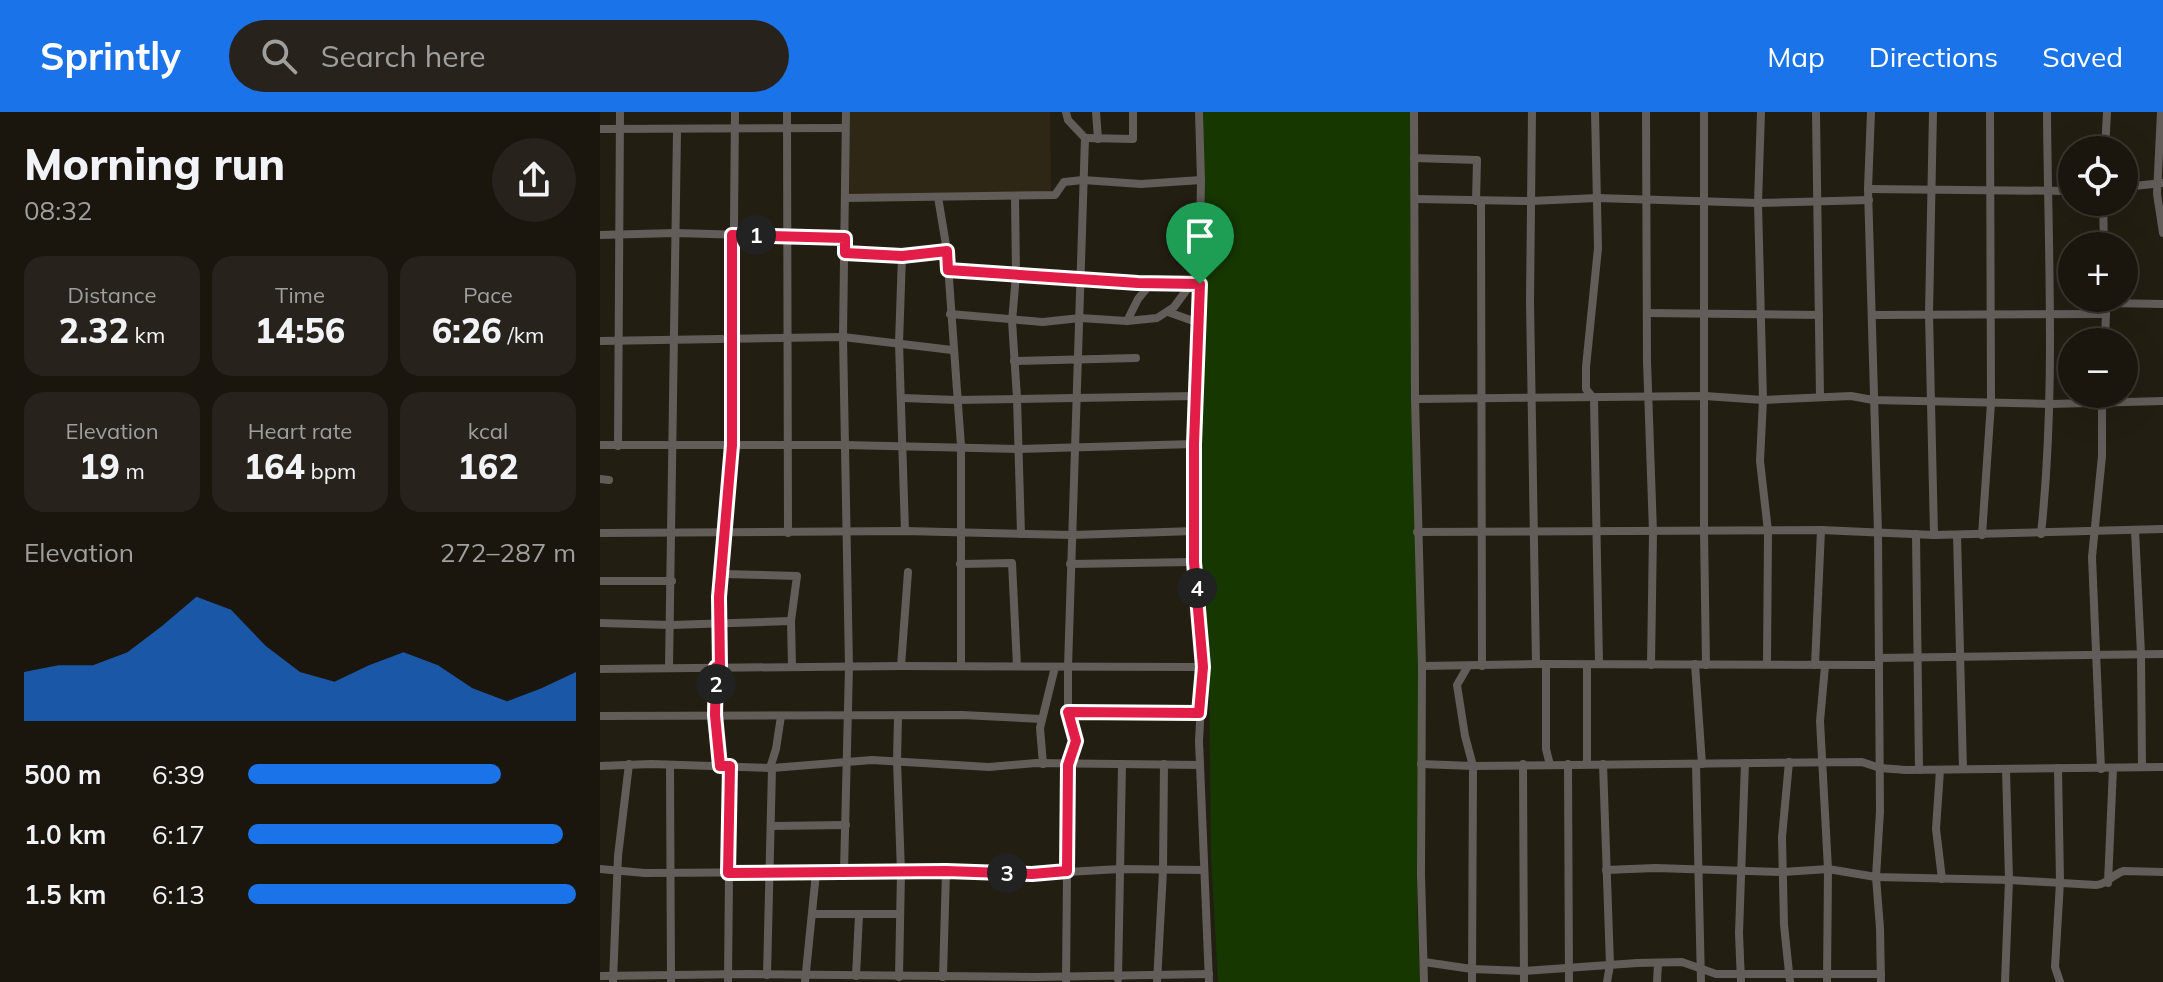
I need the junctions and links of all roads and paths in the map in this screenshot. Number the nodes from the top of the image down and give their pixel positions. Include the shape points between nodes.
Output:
1 (620, 112) edge
2 (735, 112) edge
3 (787, 112) edge
4 (846, 112) edge
5 (1066, 112) edge
6 (1096, 112) edge
7 (1133, 112) edge
8 (1199, 112) edge
9 (1414, 112) edge
10 (1532, 112) edge
11 (1595, 112) edge
12 (1646, 112) edge
13 (1704, 112) edge
14 (1761, 112) edge
15 (1816, 112) edge
16 (1871, 112) edge
17 (1933, 112) edge
18 (1990, 112) edge
19 (2047, 112) edge
20 (2107, 112) edge
21 (2161, 112) edge
22 (620, 128) junction
23 (845, 128) junction
24 (600, 129) edge
25 (787, 129) junction
26 (735, 130) junction
27 (677, 131) junction
28 (2106, 136) edge
29 (1085, 138) junction
30 (1098, 139) junction
31 (1414, 158) junction
32 (1083, 180) junction
33 (1201, 180) junction
34 (2160, 183) edge
35 (2138, 185) edge
36 (1868, 189) junction
37 (1930, 190) junction
38 (1991, 191) junction
39 (2048, 191) junction
40 (2058, 191) edge
41 (938, 197) junction
42 (1015, 197) junction
43 (846, 198) junction
44 (1597, 198) junction
45 (1415, 199) junction
46 (1648, 199) junction
47 (1869, 200) junction
48 (1478, 201) junction
49 (1531, 201) junction
50 (1705, 202) junction
51 (1816, 202) junction
52 (1758, 203) junction
53 (675, 233) junction
54 (2163, 233) edge
55 (600, 235) edge
56 (621, 235) junction
57 (732, 235) junction
58 (787, 236) junction
59 (845, 238) junction
60 (947, 251) junction
61 (845, 253) junction
62 (902, 256) junction
63 (948, 270) junction
64 (1016, 275) junction
65 (1080, 278) junction
66 (1151, 283) junction
67 (1195, 284) junction
68 (2138, 303) edge
69 (2163, 304) edge
70 (1168, 312) junction
71 (1647, 313) junction
72 (950, 314) junction
73 (1762, 314) junction
74 (1929, 314) junction
75 (2106, 314) joint
76 (1703, 315) junction
77 (1819, 315) junction
78 (1872, 315) junction
79 (1991, 315) junction
80 (2052, 315) junction
81 (1080, 318) junction
82 (1012, 321) junction
83 (1127, 321) junction
84 (1199, 323) junction
85 (2106, 328) edge
86 (843, 337) junction
87 (788, 338) junction
88 (731, 339) junction
89 (675, 340) junction
90 (600, 341) edge
91 (618, 341) junction
92 (899, 343) junction
93 (952, 350) junction
94 (1136, 358) dead end
95 (1078, 359) junction
96 (1014, 361) junction
97 (1076, 396) junction
98 (1196, 396) junction
99 (1705, 396) junction
100 (1820, 397) junction
101 (902, 398) junction
102 (1017, 398) junction
103 (1481, 398) junction
104 (1533, 398) junction
105 (1650, 398) junction
106 (1415, 399) junction
107 (1594, 399) junction
108 (957, 400) junction
109 (1763, 400) junction
110 (1873, 400) junction
111 (2138, 400) edge
112 (2163, 401) edge
113 (1931, 402) junction
114 (1991, 403) junction
115 (2058, 403) edge
116 (2051, 404) junction
117 (2102, 408) edge
118 (1194, 444) junction
119 (600, 445) edge
120 (732, 445) junction
121 (788, 445) junction
122 (845, 445) junction
123 (618, 446) junction
124 (674, 446) junction
125 (904, 446) junction
126 (961, 446) junction
127 (1074, 447) junction
128 (1019, 449) junction
129 (2163, 529) edge
130 (1704, 530) junction
131 (1821, 530) junction
132 (2135, 530) junction
133 (725, 531) junction
134 (905, 531) junction
135 (1195, 531) junction
136 (1535, 531) junction
137 (1768, 531) junction
138 (1417, 532) junction
139 (1482, 532) junction
140 (1597, 532) junction
141 (1653, 532) junction
142 (2094, 532) junction
143 (600, 533) edge
144 (672, 533) junction
145 (788, 533) junction
146 (847, 533) junction
147 (960, 533) junction
148 (1878, 533) junction
149 (1021, 534) junction
150 (1916, 534) junction
151 (2041, 534) junction
152 (1072, 535) junction
153 (1934, 535) junction
154 (1957, 535) junction
155 (1982, 535) junction
156 (1194, 562) junction
157 (960, 564) junction
158 (1070, 564) junction
159 (908, 572) dead end
160 (722, 574) junction
161 (600, 581) edge
162 (672, 581) junction
163 (791, 621) junction
164 (600, 623) edge
165 (719, 623) junction
166 (671, 625) junction
167 (2097, 654) junction
168 (2141, 654) junction
169 (2163, 654) edge
170 (1916, 657) junction
171 (1959, 657) junction
172 (1879, 662) junction
173 (1536, 664) junction
174 (1546, 664) junction
175 (1599, 664) junction
176 (1695, 664) junction
177 (1767, 664) junction
178 (1587, 665) junction
179 (1651, 665) junction
180 (1706, 665) junction
181 (1815, 665) junction
182 (792, 666) junction
183 (901, 666) junction
184 (961, 666) junction
185 (1017, 666) junction
186 (1422, 666) junction
187 (1468, 666) junction
188 (1482, 666) junction
189 (1825, 666) junction
190 (718, 667) junction
191 (849, 667) junction
192 (1055, 667) junction
193 (1068, 667) junction
194 (1203, 667) junction
195 (669, 668) junction
196 (600, 669) edge
197 (1068, 712) junction
198 (1199, 713) junction
199 (715, 715) junction
200 (848, 715) junction
201 (600, 716) edge
202 (781, 716) junction
203 (898, 716) junction
204 (1042, 719) junction
205 (846, 761) junction
206 (897, 761) junction
207 (1789, 762) junction
208 (1822, 762) junction
209 (1745, 763) junction
210 (629, 764) junction
211 (1043, 764) junction
212 (1122, 764) junction
213 (1164, 764) junction
214 (1421, 764) junction
215 (1523, 764) junction
216 (1568, 764) junction
217 (1587, 764) junction
218 (1603, 764) junction
219 (1699, 764) junction
220 (1068, 765) junction
221 (1200, 765) junction
222 (1550, 765) junction
223 (600, 766) edge
224 (670, 766) junction
225 (725, 766) junction
226 (1473, 766) junction
227 (2142, 767) junction
228 (2163, 767) edge
229 (771, 768) junction
230 (1880, 768) junction
231 (2058, 768) junction
232 (2113, 768) junction
233 (1963, 769) junction
234 (2006, 769) junction
235 (2101, 769) junction
236 (1919, 770) junction
237 (1940, 770) junction
238 (846, 825) junction
239 (772, 826) junction
240 (600, 869) edge
241 (1120, 869) junction
242 (1828, 869) junction
243 (1203, 870) junction
244 (1606, 870) junction
245 (946, 871) junction
246 (1067, 871) junction
247 (1163, 871) junction
248 (1696, 871) junction
249 (617, 872) junction
250 (844, 872) junction
251 (901, 872) junction
252 (1741, 872) junction
253 (1783, 872) junction
254 (2163, 872) edge
255 (671, 873) junction
256 (728, 873) junction
257 (771, 873) junction
258 (816, 873) junction
259 (1876, 877) junction
260 (1942, 879) junction
261 (2009, 880) junction
262 (2060, 882) junction
263 (2108, 883) junction
264 (813, 914) junction
265 (900, 914) junction
266 (859, 915) junction
267 (1424, 962) junction
268 (1658, 963) junction
269 (1610, 965) junction
270 (1569, 968) junction
271 (1472, 969) junction
272 (1701, 970) junction
273 (1524, 971) junction
274 (767, 975) junction
275 (600, 976) edge
276 (856, 976) junction
277 (899, 977) junction
278 (728, 978) edge
279 (806, 978) edge
280 (1157, 978) edge
281 (1209, 978) edge
282 (1741, 978) edge
283 (1790, 978) edge
284 (1827, 978) edge
285 (1881, 978) edge
286 (613, 979) edge
287 (671, 979) edge
288 (842, 979) edge
289 (938, 979) edge
290 (1066, 979) edge
291 (1118, 979) edge
292 (979, 980) edge
293 (1424, 982) edge
294 (1472, 982) edge
295 (1524, 982) edge
296 (1569, 982) edge
297 (1607, 982) edge
298 (1657, 982) edge
299 (1701, 982) edge
300 (2005, 982) edge
301 (2060, 982) edge

1 - 22 street
2 - 26 street
3 - 25 street
4 - 23 street
5 - 29 street
6 - 30 street
7 - 30 street via 1133,139
8 - 33 street
9 - 31 street
10 - 49 street
11 - 44 street
12 - 46 street
13 - 50 street
14 - 52 street
15 - 51 street
16 - 36 street
17 - 37 street
18 - 38 street
19 - 39 street
20 - 28 street
21 - 34 street
22 - 24 street
22 - 27 street
22 - 56 street
23 - 25 street
23 - 43 street
25 - 26 street
25 - 58 street
26 - 27 street
26 - 57 street
27 - 53 street
29 - 30 street
29 - 32 street
31 - 45 street
31 - 48 street via 1477,160
32 - 33 street
32 - 42 street via 1064,182 1055,195
32 - 65 street
33 - 67 street
34 - 35 street
34 - 54 street
36 - 37 street
36 - 47 street
37 - 38 street
37 - 74 street
38 - 39 street
38 - 79 street
39 - 40 street
39 - 80 street
41 - 42 street
41 - 43 street
41 - 60 street
42 - 64 street
43 - 59 street
44 - 46 street
44 - 49 street
44 - 107 street via 1598,248 1586,367 1586,389
45 - 48 street
45 - 106 street
46 - 50 street
46 - 71 street
47 - 51 street
47 - 78 street
48 - 49 street
48 - 103 street
49 - 104 street
50 - 52 street
50 - 76 street
51 - 52 street
51 - 77 street
52 - 73 street
53 - 56 street
53 - 57 street
53 - 89 street
55 - 56 street
56 - 91 street
57 - 58 street
57 - 88 street
58 - 59 street
58 - 87 street
59 - 61 street
60 - 62 street
60 - 63 street
61 - 62 street
61 - 86 street
62 - 92 street
63 - 64 street
63 - 72 street
64 - 65 street
64 - 82 street
65 - 66 street
65 - 81 street
66 - 67 street
66 - 83 street
67 - 70 street
67 - 84 street
68 - 69 street
70 - 83 street
70 - 84 street
71 - 76 street
71 - 105 street
72 - 82 street
72 - 93 street
73 - 76 street
73 - 77 street
73 - 109 street
74 - 78 street
74 - 79 street
74 - 113 street
75 - 80 street
75 - 85 street
76 - 99 street
77 - 100 street
78 - 110 street
79 - 80 street
79 - 114 street
80 - 116 street
81 - 82 street
81 - 83 street
81 - 95 street
82 - 96 street
84 - 98 street
86 - 87 street
86 - 92 street
86 - 122 street
87 - 88 street
87 - 121 street
88 - 89 street
88 - 120 street
89 - 91 street
89 - 124 street
90 - 91 street
91 - 123 street
92 - 93 street
92 - 101 street
93 - 108 street
94 - 95 street
95 - 96 street
95 - 97 street
96 - 102 street
97 - 98 street
97 - 102 street
97 - 127 street
98 - 118 street
99 - 105 street
99 - 109 street
99 - 130 street
100 - 109 street
100 - 110 street
101 - 108 street
101 - 125 street
102 - 108 street
102 - 128 street
103 - 104 street
103 - 106 street
103 - 139 street
104 - 107 street
104 - 136 street
105 - 107 street
105 - 141 street
106 - 138 street
107 - 140 street
108 - 126 street
109 - 137 street via 1760,461
110 - 113 street
110 - 148 street
111 - 112 street
113 - 114 street
113 - 153 street
114 - 116 street
114 - 155 street
115 - 116 street
116 - 151 street
117 - 142 street
118 - 127 street
118 - 135 street
119 - 123 street
120 - 121 street
120 - 124 street
120 - 133 street
121 - 122 street
121 - 145 street
122 - 125 street
122 - 146 street
123 - 124 street
124 - 144 street
125 - 126 street
125 - 134 street
126 - 128 street
126 - 147 street
127 - 128 street
127 - 152 street
128 - 149 street
129 - 132 street
130 - 137 street
130 - 141 street
130 - 180 street
131 - 137 street
131 - 148 street
131 - 181 street
132 - 142 street
132 - 168 street
133 - 144 street
133 - 145 street
133 - 160 street
134 - 146 street
134 - 147 street
135 - 152 street
135 - 156 street
136 - 139 street
136 - 140 street
136 - 173 street
137 - 177 street
138 - 139 street
138 - 186 street
139 - 188 street
140 - 141 street
140 - 175 street
141 - 179 street
142 - 151 street
142 - 167 street
143 - 144 street
144 - 162 street
145 - 146 street
146 - 191 street
147 - 149 street
147 - 157 street
148 - 150 street
148 - 172 street
149 - 152 street
150 - 153 street
150 - 170 street
151 - 155 street
152 - 158 street
153 - 154 street
154 - 155 street
154 - 171 street
156 - 158 street
156 - 194 street
157 - 184 street
157 - 185 street via 1012,563
158 - 193 street
159 - 183 street
160 - 163 street via 797,576
160 - 165 street
161 - 162 street
162 - 166 street
163 - 165 street
163 - 182 street
164 - 166 street
165 - 166 street
165 - 190 street
166 - 195 street
167 - 168 street
167 - 171 street
167 - 235 street
168 - 169 street
168 - 227 street
170 - 171 street
170 - 172 street
170 - 236 street
171 - 233 street
172 - 189 street
172 - 230 street
173 - 174 street
173 - 188 street
174 - 178 street
174 - 222 street
175 - 178 street
175 - 179 street
176 - 179 street
176 - 180 street
176 - 219 street
177 - 180 street
177 - 181 street
178 - 217 street
181 - 189 street
182 - 190 street
182 - 191 street
183 - 184 street
183 - 191 street
184 - 185 street
185 - 192 street
186 - 187 street
186 - 214 street
187 - 188 street
187 - 226 street via 1457,685
189 - 208 street
190 - 195 street
190 - 199 street
191 - 200 street
192 - 193 street
192 - 204 street
193 - 194 street
193 - 197 street
194 - 198 street
195 - 196 street
197 - 198 street
197 - 220 street via 1076,741
198 - 221 street
199 - 201 street
199 - 202 street
199 - 225 street
200 - 202 street
200 - 203 street
200 - 205 street
202 - 229 street
203 - 204 street
203 - 206 street
204 - 211 street
205 - 206 street
205 - 229 street
205 - 238 street
206 - 211 street via 989,767
206 - 251 street
207 - 208 street
207 - 209 street
207 - 253 street
208 - 230 street via 1862,762
208 - 242 street
209 - 219 street
209 - 252 street
210 - 223 street
210 - 224 street
210 - 249 street
211 - 220 street
212 - 213 street
212 - 220 street
212 - 241 street
213 - 221 street
213 - 247 street
214 - 226 street
214 - 267 street
215 - 222 street
215 - 226 street
215 - 273 street
216 - 217 street
216 - 222 street
216 - 270 street
217 - 218 street
218 - 219 street
218 - 244 street
219 - 248 street
220 - 246 street
221 - 243 street
224 - 225 street
224 - 255 street
225 - 229 street
225 - 256 street
226 - 271 street
227 - 228 street
227 - 232 street
229 - 239 street
230 - 236 street
230 - 259 street
231 - 234 street
231 - 235 street
231 - 262 street
232 - 235 street
232 - 263 street
233 - 234 street
233 - 237 street
234 - 261 street
236 - 237 street
237 - 260 street via 1936,829
238 - 239 street
238 - 250 street
239 - 257 street
240 - 249 street
241 - 246 street
241 - 247 street
241 - 291 street
242 - 253 street
242 - 259 street
242 - 284 street
243 - 247 street
243 - 281 street
244 - 248 street
244 - 269 street
245 - 246 street
245 - 251 street
245 - 289 street
246 - 290 street
247 - 280 street
248 - 252 street
248 - 272 street
249 - 255 street
249 - 286 street
250 - 251 street
250 - 258 street
251 - 265 street
252 - 253 street
252 - 282 street
253 - 283 street
254 - 263 street via 2119,872
255 - 256 street
255 - 287 street
256 - 257 street
256 - 278 street
257 - 258 street
257 - 274 street
258 - 264 street
259 - 260 street
259 - 285 street
260 - 261 street
261 - 262 street
261 - 300 street
262 - 263 street
262 - 301 street via 2055,967
264 - 266 street
264 - 279 street
265 - 266 street
265 - 277 street
266 - 276 street
267 - 271 street
267 - 293 street
268 - 269 street
268 - 272 street via 1687,963
268 - 298 street
269 - 270 street
269 - 297 street
270 - 273 street
270 - 296 street
271 - 273 street
271 - 294 street
272 - 282 street
272 - 299 street
273 - 295 street
274 - 278 street
274 - 279 street
275 - 286 street
276 - 277 street
276 - 288 street
277 - 289 street
278 - 287 street
279 - 288 street
280 - 281 street
280 - 291 street
282 - 283 street
283 - 284 street
284 - 285 street
286 - 287 street
289 - 292 street
290 - 291 street
290 - 292 street

